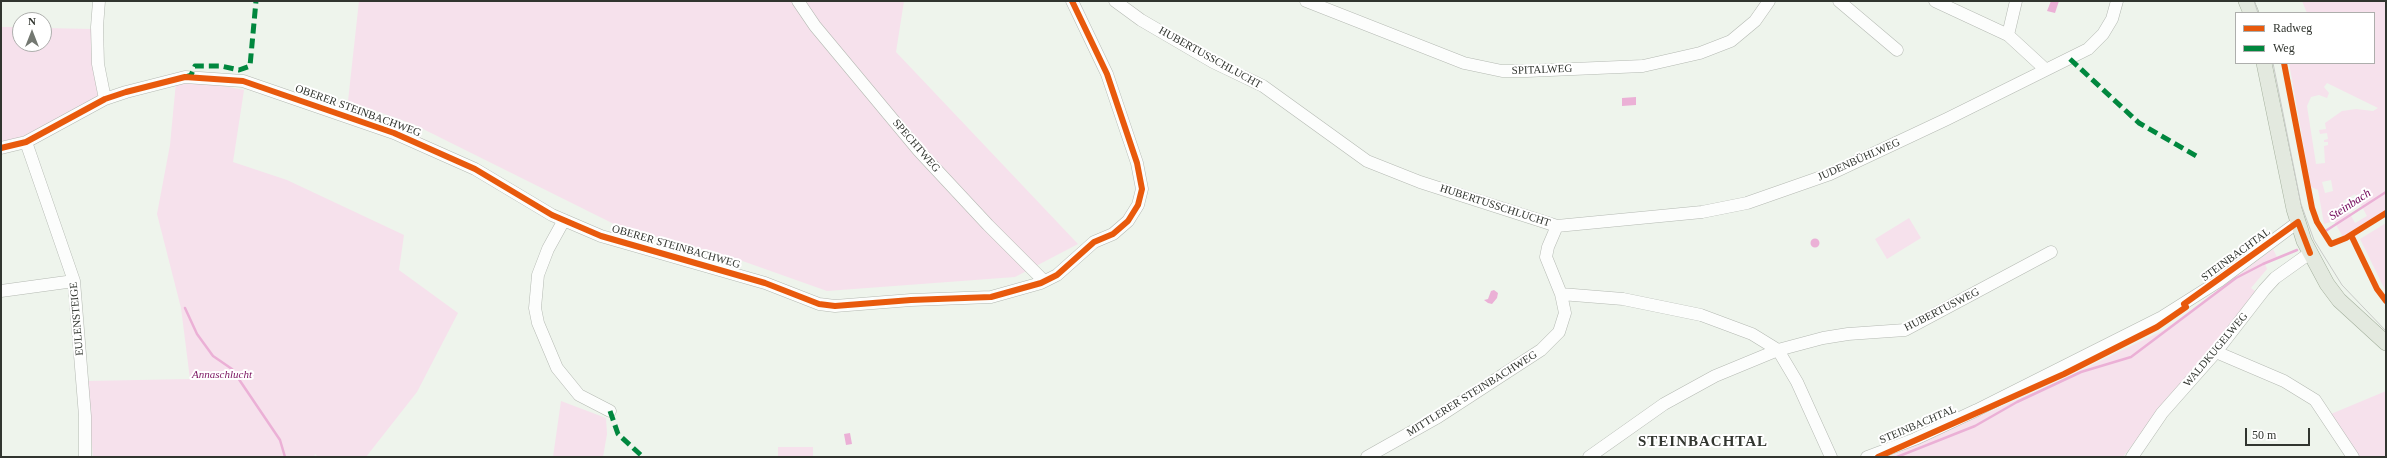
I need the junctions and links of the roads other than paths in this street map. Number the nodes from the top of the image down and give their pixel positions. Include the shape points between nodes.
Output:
1 (99, 1) edge
2 (798, 1) edge
3 (1072, 1) edge
4 (1115, 1) edge
5 (1306, 1) edge
6 (1769, 1) edge
7 (1839, 1) edge
8 (1935, 1) edge
9 (2016, 1) edge
10 (2117, 1) edge
11 (2246, 1) edge
12 (2251, 12) edge
13 (2008, 35) junction
14 (1897, 50) dead end
15 (2264, 64) edge
16 (2045, 69) junction
17 (105, 99) junction
18 (26, 142) junction
19 (1, 148) edge
20 (564, 220) junction
21 (2298, 222) junction
22 (1556, 228) junction
23 (2307, 247) junction
24 (2051, 252) dead end
25 (74, 281) junction
26 (1044, 281) junction
27 (1, 291) edge
28 (1561, 294) junction
29 (2386, 343) edge
30 (1778, 350) junction
31 (2216, 352) junction
32 (610, 411) dead end
33 (85, 457) edge
34 (1366, 457) edge
35 (1589, 457) edge
36 (1831, 457) edge
37 (1866, 457) edge
38 (2132, 457) edge
39 (2353, 457) edge

1 - 17 street via 98,64
2 - 26 street, SPECHTWEG via 815,26 919,151
3 - 26 street, OBERER STEINBACHWEG via 1107,74 1137,162 1142,189 1138,205 1128,221 1113,234 1094,242 1065,270
4 - 22 street, HUBERTUSSCHLUCHT via 1141,20 1213,62 1263,86 1367,161 1420,182
5 - 6 street, SPITALWEG via 1464,63 1502,71 1527,71 1643,66 1700,53 1730,41 1755,21
7 - 14 street
8 - 13 street
9 - 13 street
10 - 16 street, JUDENBÜHLWEG via 2112,19 2103,34 2088,49
11 - 12 main road
13 - 16 street
15 - 21 main road
16 - 22 street, JUDENBÜHLWEG via 1830,174 1747,203 1679,216
17 - 18 street, OBERER STEINBACHWEG
17 - 20 street, OBERER STEINBACHWEG via 185,77 242,80 394,133 475,169
18 - 19 street, OBERER STEINBACHWEG
18 - 25 street, EULENSTEIGE
20 - 26 street, OBERER STEINBACHWEG via 601,236 765,283 819,304 835,306 991,297
20 - 32 street via 548,249 538,275 535,308 538,323 556,368 579,395
21 - 23 main road
21 - 37 street, STEINBACHTAL via 2219,281 2162,317 1983,407
22 - 28 street, HUBERTUSSCHLUCHT via 1546,257
23 - 29 main road via 2327,284 2340,300
23 - 31 street, WALDKUGELWEG via 2268,286
24 - 30 street, HUBERTUSWEG via 1904,330 1848,334
25 - 27 street
25 - 33 street, EULENSTEIGE via 85,416
28 - 30 street via 1623,299 1701,315 1752,334
28 - 34 street, MITTLERER STEINBACHWEG via 1565,313 1559,332 1542,350 1438,417
30 - 35 street, HUBERTUSWEG via 1715,376 1664,404
30 - 36 street via 1797,382
31 - 38 street, WALDKUGELWEG via 2162,413
31 - 39 street via 2284,381 2315,400

